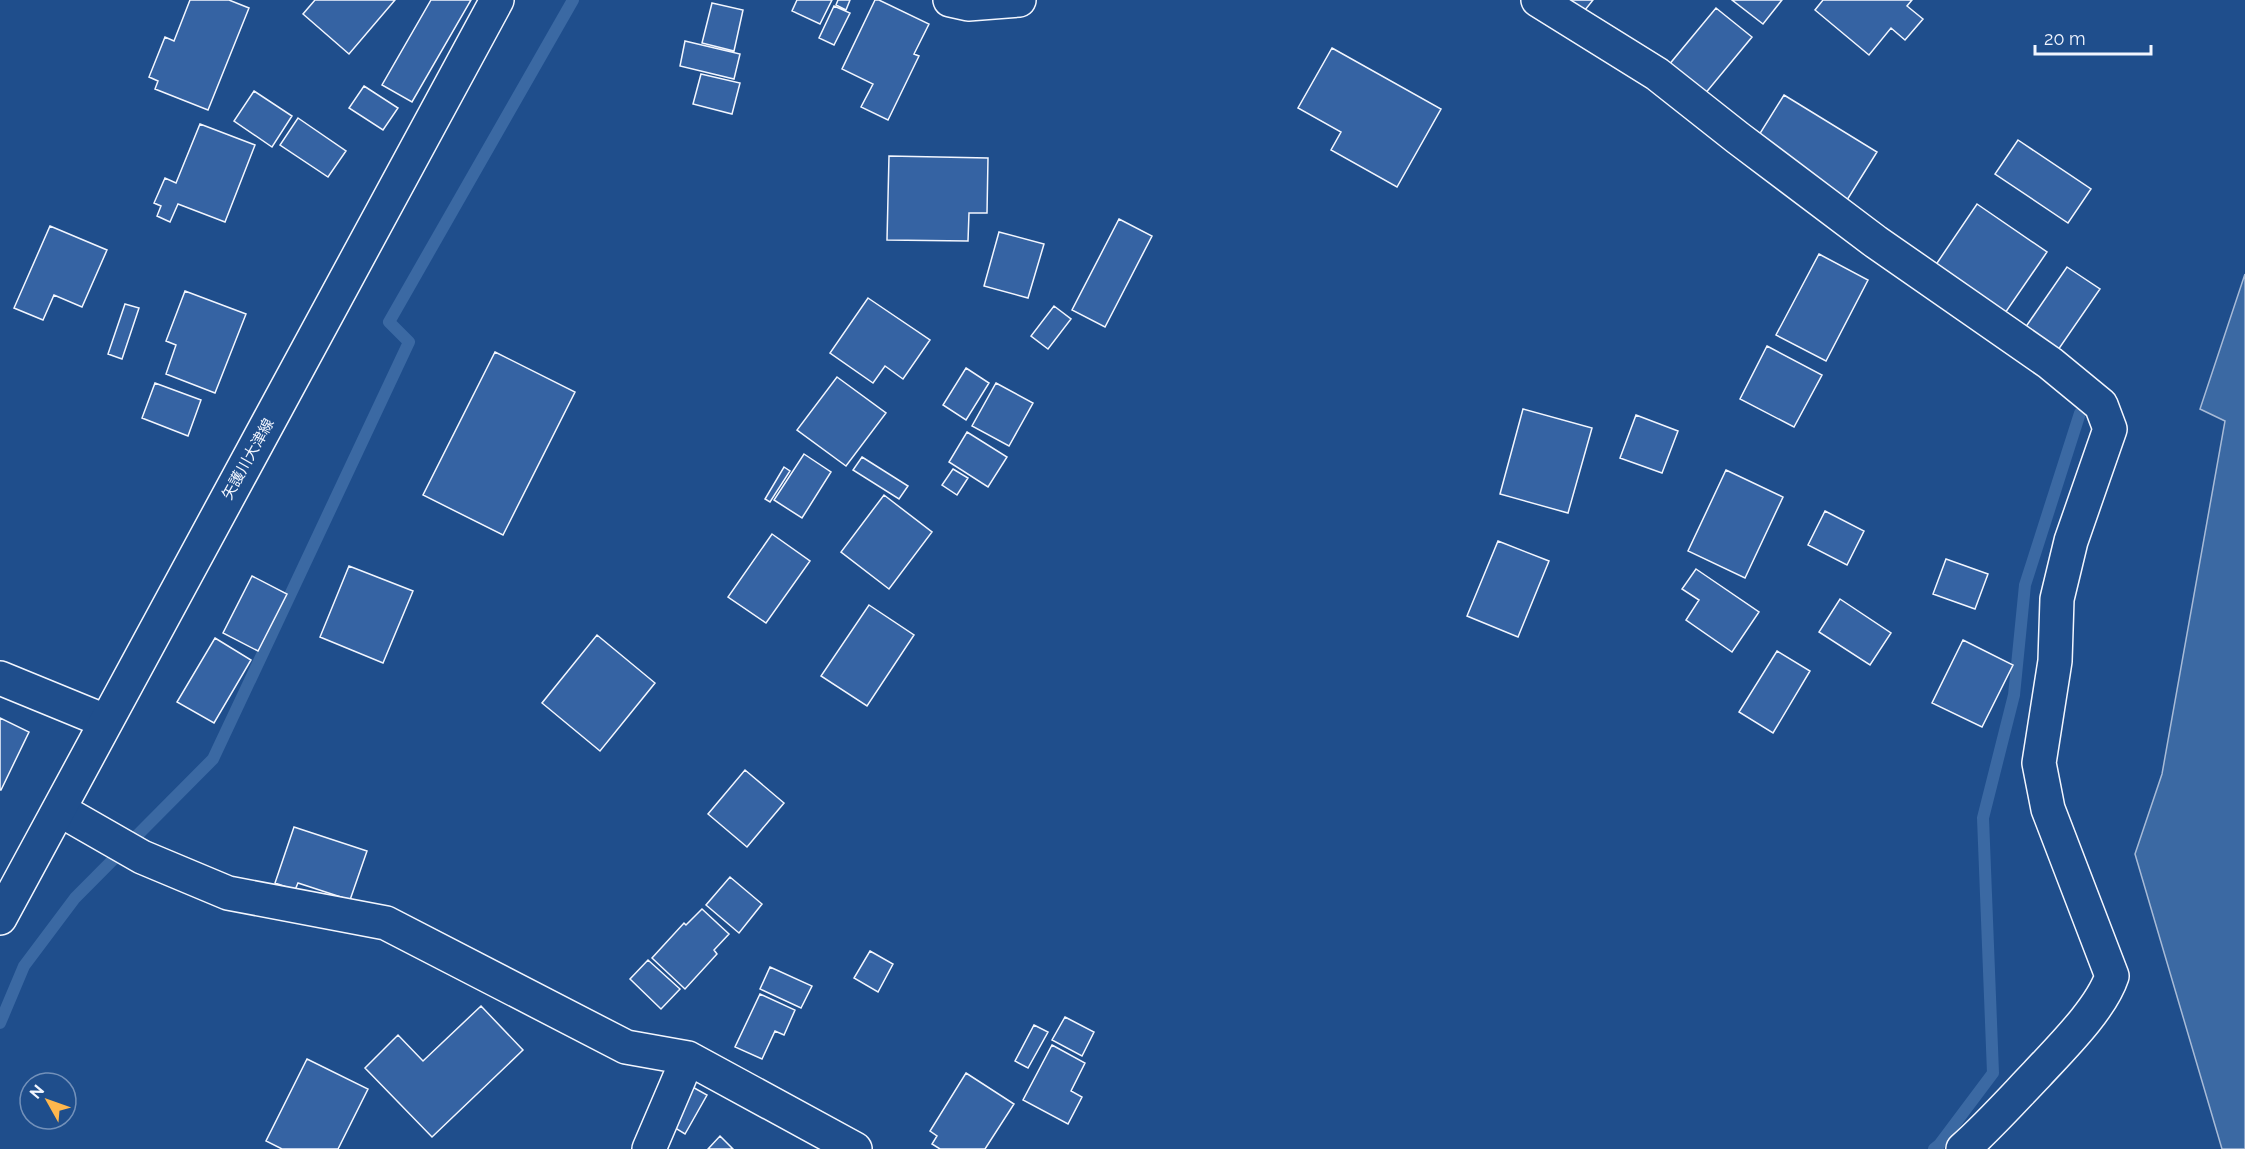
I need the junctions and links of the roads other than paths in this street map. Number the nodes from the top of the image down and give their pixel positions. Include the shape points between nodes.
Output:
1 (497, 0) edge
2 (950, 0) edge
3 (1019, 0) edge
4 (1538, 0) edge
5 (0, 678) edge
6 (105, 721) junction
7 (60, 810) junction
8 (0, 918) edge
9 (688, 1058) junction
10 (649, 1149) edge
11 (855, 1149) edge
12 (1963, 1149) edge

1 - 6 street, 矢護川大津線
2 - 3 street via 968,4
4 - 12 street via 1657,74 1876,242 2050,363 2101,405 2110,429 2071,541 2057,599 2055,661 2039,763 2049,809 2112,976 2108,988 2071,1037
5 - 6 street
6 - 7 street, 矢護川大津線
7 - 8 street, 矢護川大津線
7 - 9 street via 142,857 228,893 386,922 626,1047
9 - 10 street
9 - 11 street

